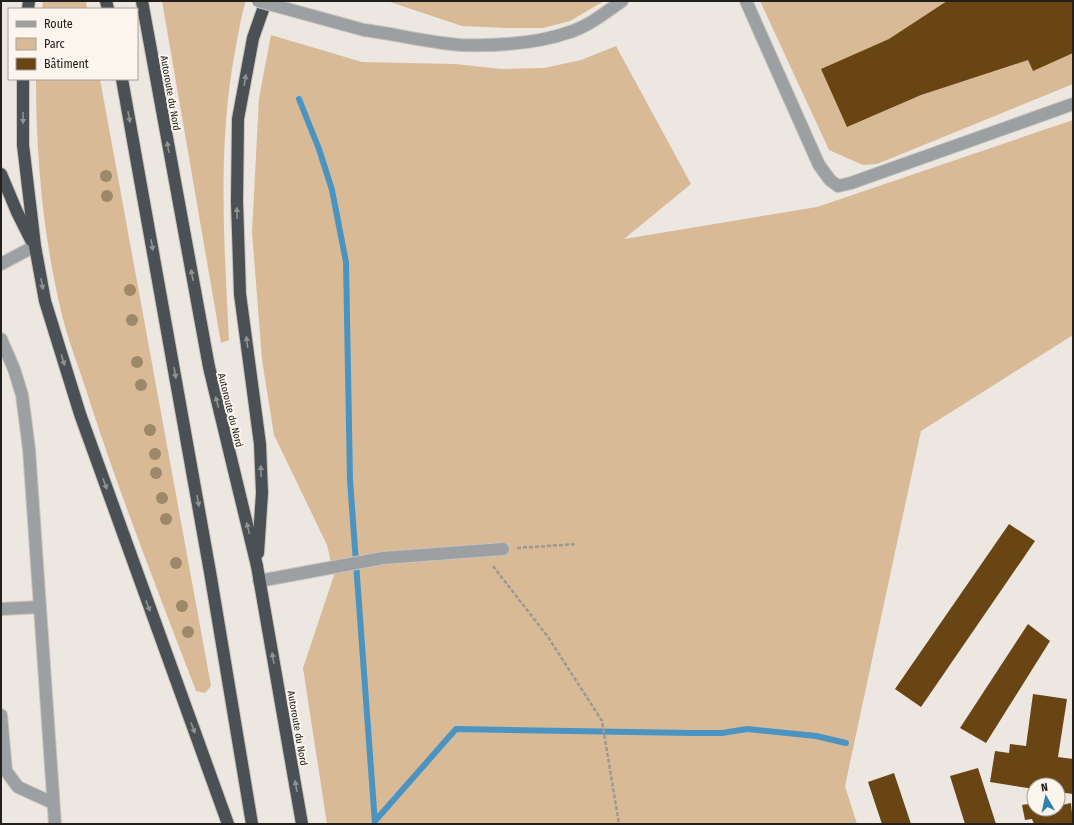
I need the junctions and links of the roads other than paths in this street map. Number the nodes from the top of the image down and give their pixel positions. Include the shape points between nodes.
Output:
1 (142, 1) edge
2 (258, 1) edge
3 (266, 1) edge
4 (622, 1) edge
5 (746, 1) edge
6 (23, 80) edge
7 (122, 80) edge
8 (1073, 104) edge
9 (1, 174) edge
10 (35, 246) junction
11 (1, 264) edge
12 (1, 339) edge
13 (503, 549) road end
14 (257, 566) junction
15 (260, 581) junction
16 (40, 607) junction
17 (1, 609) edge
18 (1, 715) edge
19 (53, 803) junction
20 (55, 824) edge
21 (228, 824) edge
22 (252, 824) edge
23 (302, 824) edge

14 -> 1 highway, Autoroute du Nord via 209,367
2 - 4 street, bridge via 364,30 460,45 505,44 544,39 571,32 602,16
14 -> 3 highway via 262,493 260,444 240,294 236,201 238,119 253,38
5 - 8 street via 819,165 838,186
6 -> 10 highway via 23,145
7 -> 22 highway
9 - 10 highway
10 - 11 street
10 -> 21 highway via 45,300 80,414
12 - 16 street via 22,394 29,448
13 - 15 street via 383,558
14 - 15 highway, Autoroute du Nord
23 -> 15 highway, Autoroute du Nord
16 - 17 street
16 - 19 street
18 - 19 street via 6,771 18,787
19 - 20 street

